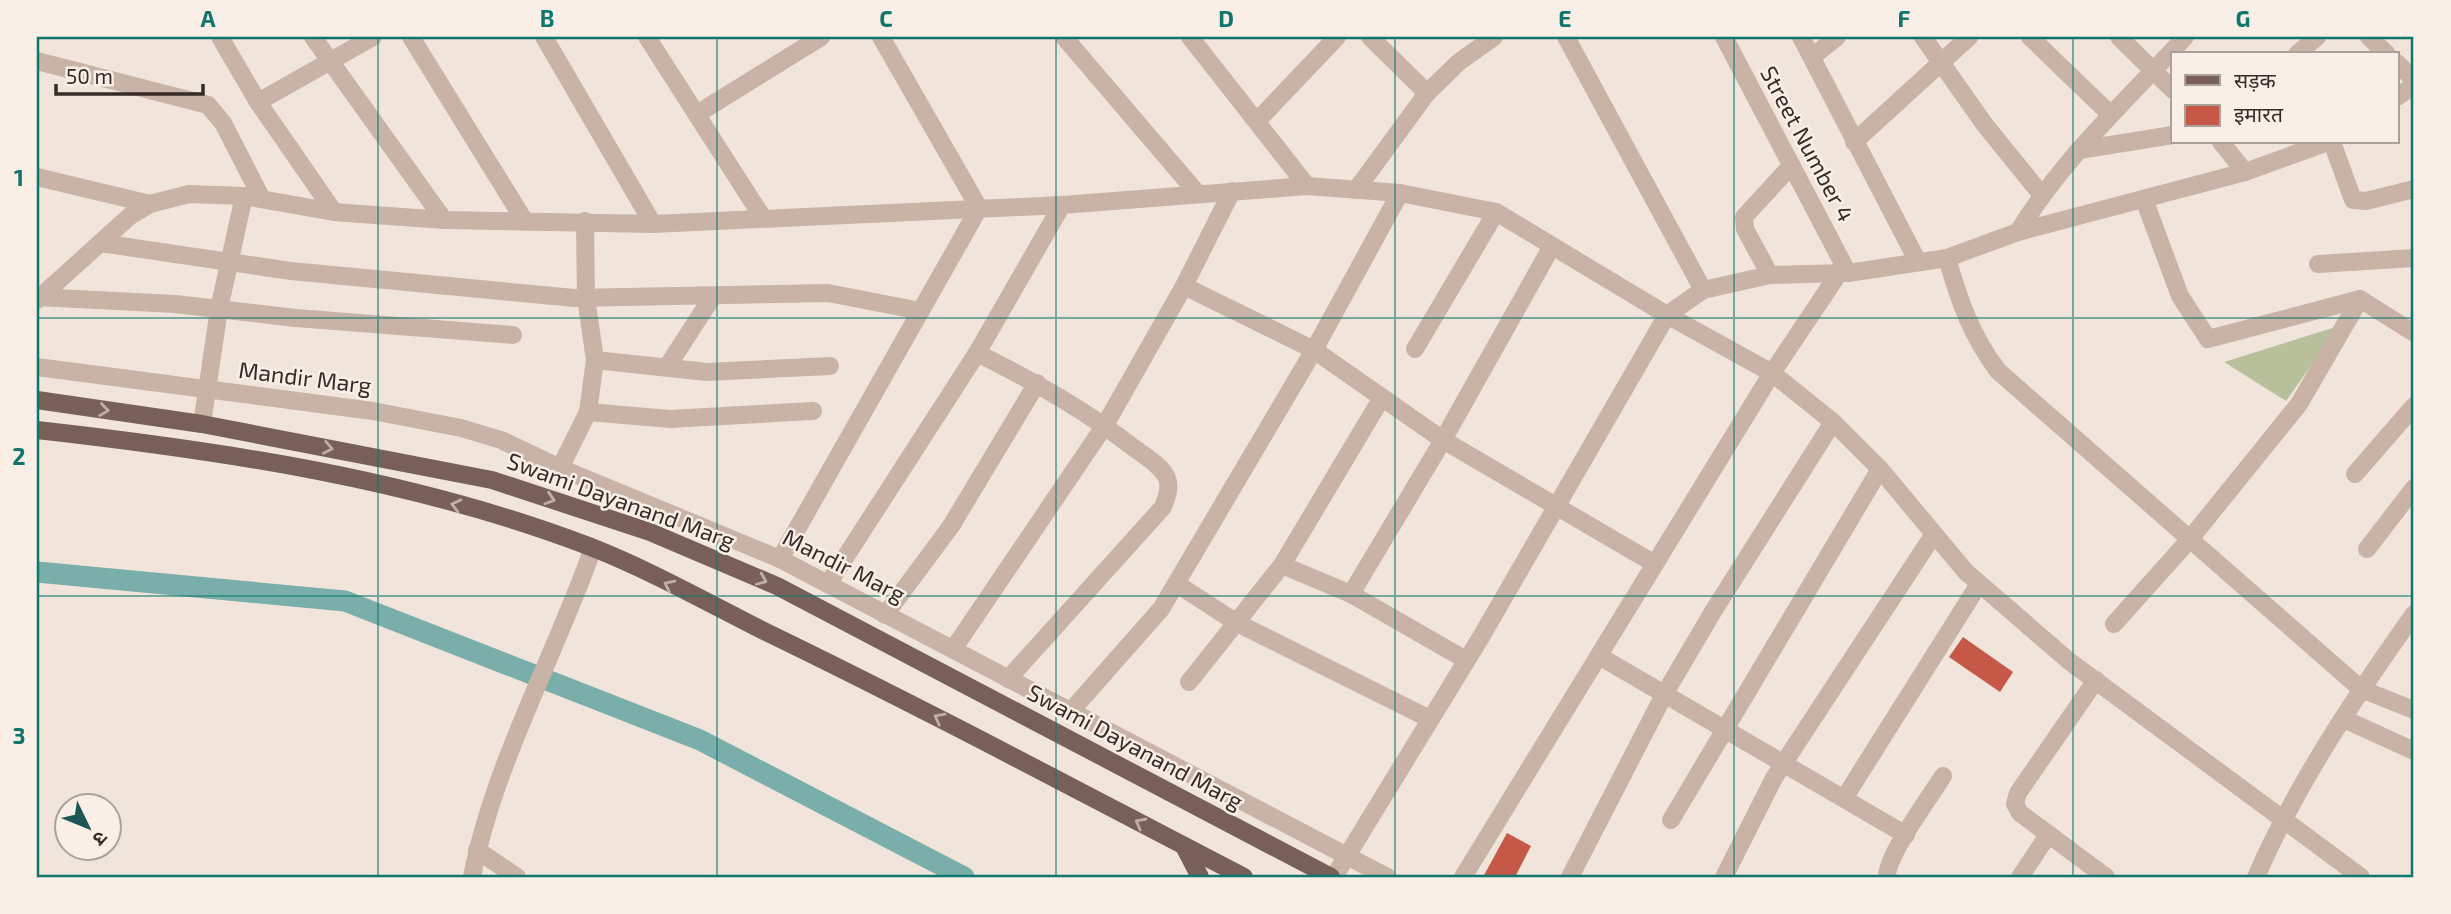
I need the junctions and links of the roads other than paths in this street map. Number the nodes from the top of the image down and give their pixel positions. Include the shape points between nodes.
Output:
1 (220, 37) edge
2 (313, 37) edge
3 (373, 37) edge
4 (411, 37) edge
5 (544, 37) edge
6 (647, 37) edge
7 (821, 37) edge
8 (881, 37) edge
9 (1064, 37) edge
10 (1189, 37) edge
11 (1338, 37) edge
12 (1370, 37) edge
13 (1494, 37) edge
14 (1566, 37) edge
15 (1724, 37) edge
16 (1801, 37) edge
17 (1837, 37) edge
18 (1923, 37) edge
19 (1969, 37) edge
20 (2030, 37) edge
21 (2119, 37) edge
22 (2185, 37) edge
23 (2317, 37) edge
24 (2369, 37) edge
25 (2171, 52) edge
26 (2171, 52) edge
27 (2299, 52) edge
28 (2385, 52) edge
29 (1812, 57) junction
30 (329, 60) junction
31 (37, 61) edge
32 (1942, 62) junction
33 (2398, 65) edge
34 (2154, 71) junction
35 (2414, 83) edge
36 (2171, 88) edge
37 (1427, 93) junction
38 (2398, 96) edge
39 (258, 102) junction
40 (697, 114) junction
41 (2110, 114) junction
42 (1258, 120) junction
43 (2171, 135) edge
44 (1854, 142) junction
45 (2223, 144) edge
46 (2324, 144) edge
47 (2331, 144) edge
48 (2079, 150) junction
49 (1790, 167) junction
50 (2245, 172) junction
51 (37, 177) edge
52 (1307, 186) junction
53 (2414, 189) edge
54 (1356, 190) junction
55 (1232, 191) junction
56 (1399, 193) junction
57 (1198, 194) junction
58 (2041, 194) junction
59 (253, 198) junction
60 (2144, 199) junction
61 (150, 204) junction
62 (1062, 205) junction
63 (979, 208) junction
64 (334, 212) junction
65 (1496, 212) junction
66 (763, 218) junction
67 (444, 220) junction
68 (524, 220) junction
69 (584, 221) junction
70 (653, 224) junction
71 (2018, 232) junction
72 (100, 243) junction
73 (1552, 246) junction
74 (1947, 258) junction
75 (2414, 258) edge
76 (1918, 262) junction
77 (230, 263) junction
78 (2318, 264) dead end
79 (1843, 273) junction
80 (1770, 275) junction
81 (1184, 286) junction
82 (1703, 290) junction
83 (713, 296) junction
84 (37, 298) edge
85 (586, 298) junction
86 (2360, 299) junction
87 (219, 309) junction
88 (921, 311) junction
89 (1667, 315) junction
90 (2414, 333) edge
91 (513, 335) dead end
92 (1415, 349) dead end
93 (1314, 350) junction
94 (977, 353) junction
95 (595, 360) junction
96 (830, 366) dead end
97 (37, 367) edge
98 (667, 367) junction
99 (1772, 373) junction
100 (1037, 383) junction
101 (205, 391) junction
102 (37, 400) edge
103 (1381, 400) junction
104 (2414, 406) edge
105 (813, 411) dead end
106 (588, 412) junction
107 (1833, 422) junction
108 (202, 424) junction
109 (1105, 425) junction
110 (37, 430) edge
111 (1443, 440) junction
112 (560, 468) junction
113 (1880, 469) junction
114 (2355, 474) dead end
115 (2414, 488) edge
116 (1556, 506) junction
117 (1934, 534) junction
118 (2190, 538) junction
119 (593, 548) junction
120 (2367, 549) dead end
121 (780, 559) junction
122 (1655, 564) junction
123 (1282, 565) junction
124 (828, 584) junction
125 (1177, 584) junction
126 (1979, 584) junction
127 (1351, 594) junction
128 (2414, 614) edge
129 (886, 615) junction
130 (1237, 623) junction
131 (2114, 624) dead end
132 (954, 648) junction
133 (1599, 656) junction
134 (1466, 660) junction
135 (1008, 679) junction
136 (2096, 680) junction
137 (1189, 682) dead end
138 (2361, 688) junction
139 (1665, 693) junction
140 (2414, 710) edge
141 (1070, 712) junction
142 (1430, 719) junction
143 (2344, 719) junction
144 (1724, 728) junction
145 (2414, 751) edge
146 (1784, 762) junction
147 (1943, 776) dead end
148 (1844, 797) junction
149 (2282, 816) junction
150 (1671, 820) dead end
151 (1906, 835) junction
152 (2048, 835) junction
153 (1184, 846) junction
154 (477, 850) junction
155 (1347, 856) junction
156 (472, 877) edge
157 (517, 877) edge
158 (1200, 877) edge
159 (1244, 877) edge
160 (1332, 877) edge
161 (1387, 877) edge
162 (1463, 877) edge
163 (1570, 877) edge
164 (1724, 877) edge
165 (1887, 877) edge
166 (2020, 877) edge
167 (2106, 877) edge
168 (2256, 877) edge
169 (2361, 877) edge

1 - 39 street
2 - 30 street
3 - 30 street
4 - 68 street
5 - 70 street
6 - 40 street
7 - 40 street
8 - 63 street
9 - 57 street
10 - 42 street
11 - 42 street
12 - 37 street
13 - 37 street
14 - 82 street
15 - 49 street, Street Number 4
16 - 29 street
17 - 29 street
18 - 32 street
19 - 32 street
20 - 41 street
21 - 34 street
22 - 26 street
23 - 27 street
24 - 28 street
25 - 34 street
29 - 44 street
30 - 39 street
30 - 67 street
31 - 59 street via 208,105 223,123
32 - 44 street
32 - 58 street
33 - 35 street
34 - 36 street
34 - 41 street
35 - 38 street
37 - 54 street
39 - 64 street
40 - 66 street
41 - 48 street
42 - 52 street
43 - 48 street
44 - 76 street
45 - 50 street
46 - 50 street
47 - 53 street via 2353,200
48 - 58 street
49 - 79 street, Street Number 4
49 - 80 street via 1744,217 1745,229
50 - 60 street
51 - 61 street
52 - 54 street
52 - 55 street
54 - 56 street
55 - 57 street
55 - 81 street
56 - 65 street
56 - 93 street
57 - 62 street
58 - 71 street
59 - 61 street via 189,194
59 - 64 street
59 - 77 street
60 - 71 street
60 - 86 street via 2180,296 2208,339
61 - 72 street
62 - 63 street
62 - 94 street
63 - 66 street
63 - 88 street
64 - 67 street
65 - 73 street
65 - 92 street
66 - 70 street
67 - 68 street
68 - 69 street
69 - 70 street
69 - 85 street
71 - 74 street
72 - 77 street
72 - 84 street
73 - 89 street
73 - 111 street
74 - 76 street
74 - 118 street via 1963,312 1979,346 1998,371
75 - 78 street
76 - 79 street
77 - 85 street
77 - 87 street
79 - 80 street
79 - 99 street
80 - 82 street
81 - 93 street
81 - 109 street
82 - 89 street
83 - 85 street
83 - 88 street via 828,293
83 - 98 street
84 - 87 street
85 - 95 street
86 - 90 street
86 - 118 street via 2300,404
87 - 91 street
87 - 101 street
88 - 121 street
89 - 99 street
89 - 116 street
93 - 103 street
93 - 125 street
94 - 100 street
94 - 124 street
95 - 98 street
95 - 106 street
96 - 98 street via 707,372
97 - 101 street, Mandir Marg
99 - 107 street
99 - 122 street
100 - 109 street
100 - 129 street via 951,526
101 - 108 street
101 - 112 street, Mandir Marg via 373,411 461,428 501,440
102 -> 108 main road, Swami Dayanand Marg
103 - 111 street
103 - 123 street
104 - 114 street
105 - 106 street via 670,419
106 - 112 street
107 - 113 street
107 - 139 street
108 -> 160 main road, Swami Dayanand Marg via 492,480 650,533 777,586
109 - 132 street
109 - 135 street via 1168,478 1164,507
119 -> 110 main road via 483,512 332,473 180,446
111 - 116 street
111 - 127 street
112 - 121 street, Mandir Marg
113 - 117 street
113 - 144 street
115 - 120 street
116 - 122 street
116 - 134 street
117 - 126 street
117 - 146 street
118 - 131 street
118 - 138 street
153 -> 119 main road via 874,684
119 - 154 street via 513,746
121 - 124 street, Mandir Marg
122 - 133 street
123 - 127 street
123 - 130 street
124 - 129 street, Mandir Marg
125 - 130 street
125 - 141 street via 1136,641
126 - 136 street
126 - 148 street
127 - 134 street
128 - 138 street
129 - 132 street, Mandir Marg
130 - 137 street
130 - 142 street
132 - 135 street, Mandir Marg
133 - 139 street
133 - 162 street
134 - 142 street
135 - 141 street, Mandir Marg
136 - 149 street
136 - 152 street via 2018,793 2015,804 2020,813
138 - 140 street
138 - 143 street
139 - 144 street
139 - 163 street
141 - 155 street, Mandir Marg
142 - 155 street
143 - 145 street
143 - 149 street
144 - 146 street
144 - 150 street
146 - 148 street
146 - 164 street
147 - 151 street
148 - 151 street
149 - 168 street
149 - 169 street
151 - 165 street
152 - 166 street
152 - 167 street
153 - 158 main road
153 - 159 main road
154 - 156 street
154 - 157 street
155 - 160 street
155 - 161 street, Mandir Marg

